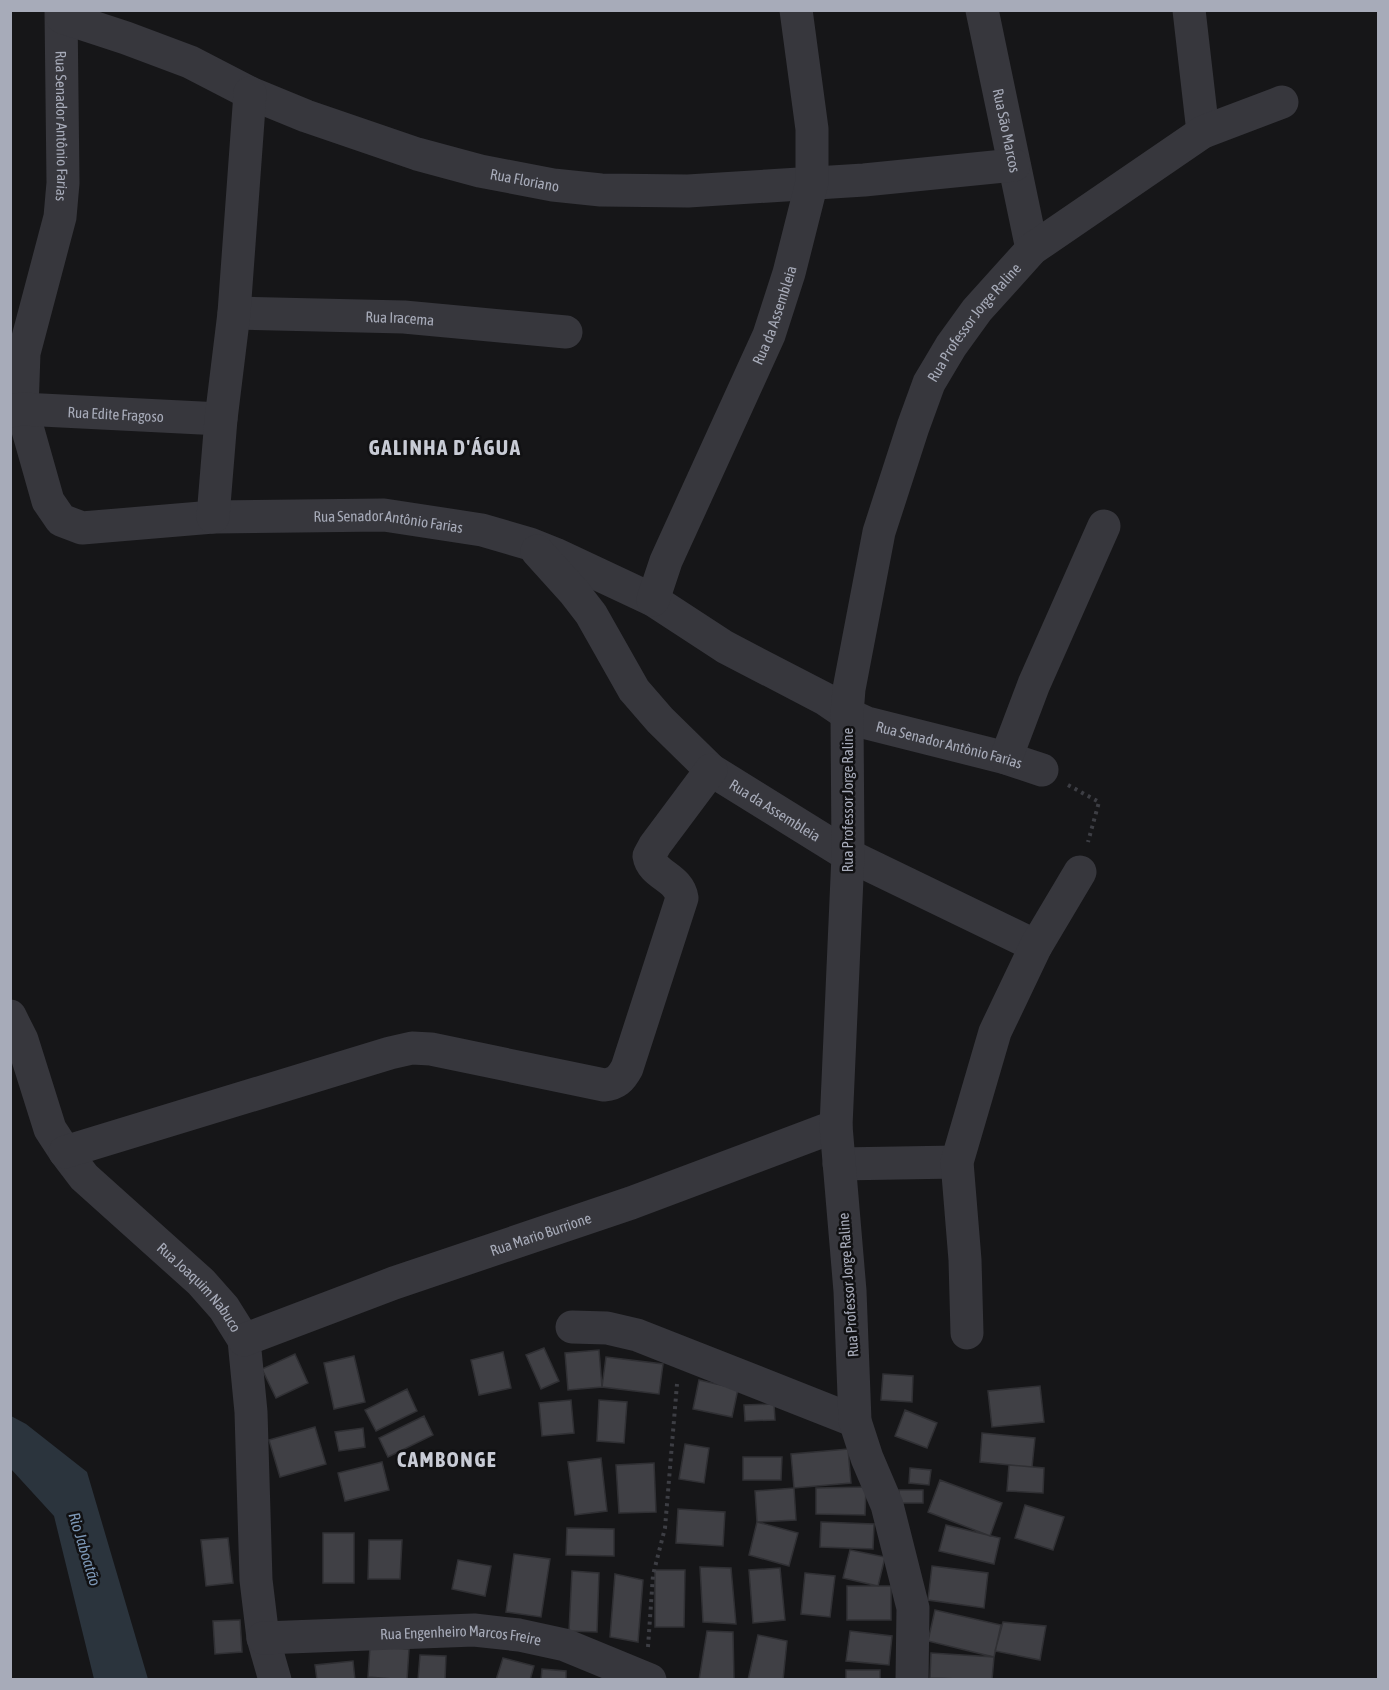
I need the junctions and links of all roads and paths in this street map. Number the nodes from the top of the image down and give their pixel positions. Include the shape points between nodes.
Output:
1 (796, 10) edge
2 (982, 10) edge
3 (1189, 10) edge
4 (62, 14) edge
5 (250, 93) junction
6 (1282, 102) dead end
7 (1203, 132) junction
8 (1014, 165) junction
9 (812, 182) junction
10 (1032, 249) junction
11 (234, 313) junction
12 (566, 332) dead end
13 (16, 410) edge
14 (221, 419) junction
15 (213, 517) junction
16 (1104, 526) dead end
17 (530, 544) junction
18 (653, 600) junction
19 (847, 714) junction
20 (1006, 758) junction
21 (711, 770) junction
22 (1042, 770) joint
23 (848, 855) junction
24 (1080, 872) joint
25 (1036, 946) junction
26 (10, 1016) edge
27 (836, 1126) junction
28 (65, 1152) junction
29 (957, 1162) junction
30 (839, 1164) junction
31 (572, 1327) dead end
32 (967, 1333) dead end
33 (243, 1340) junction
34 (680, 1351) junction
35 (855, 1421) junction
36 (263, 1638) junction
37 (648, 1679) edge
38 (275, 1680) edge
39 (912, 1680) edge

1 - 9 street, Rua da Assembleia via 812,129
2 - 8 street, Rua São Marcos
3 - 7 street
4 - 5 street, Rua Floriano via 190,62
4 - 13 street, Rua Senador Antônio Farias via 60,217 24,353
5 - 9 street, Rua Floriano via 417,153 480,171 553,185 688,191
5 - 11 street
6 - 7 street, Rua Professor Jorge Raline
7 - 10 street, Rua Professor Jorge Raline
8 - 9 street, Rua Floriano
8 - 10 street, Rua São Marcos
9 - 18 street, Rua da Assembleia via 769,335 666,561
10 - 19 street, Rua Professor Jorge Raline via 977,310 929,383 879,532 853,661
11 - 12 street, Rua Iracema via 404,317
11 - 14 street
13 - 14 street, Rua Edite Fragoso
13 - 15 street, Rua Senador Antônio Farias via 48,501 61,520 82,528
14 - 15 street
15 - 17 street, Rua Senador Antônio Farias via 384,515 482,530
16 - 20 street via 1034,684
17 - 18 street, Rua Senador Antônio Farias
17 - 21 street, Rua da Assembleia via 591,614 634,690
18 - 19 street, Rua Senador Antônio Farias via 725,647
19 - 20 street, Rua Senador Antônio Farias via 875,725
19 - 23 street, Rua Professor Jorge Raline
20 - 22 street, Rua Senador Antônio Farias
21 - 23 street, Rua da Assembleia
21 - 28 street via 650,856 653,866 678,885 682,898 627,1068 616,1083 604,1085 451,1052 412,1048
22 - 24 path, Rua Senador Antônio Farias via 1099,802
23 - 25 street, Rua da Assembleia
23 - 27 street, Rua Professor Jorge Raline
24 - 25 street
25 - 29 street via 995,1032
26 - 28 street, Rua Joaquim Nabuco via 22,1040 50,1129
27 - 30 street, Rua Professor Jorge Raline
27 - 33 street, Rua Mario Burrione
28 - 33 street, Rua Joaquim Nabuco via 84,1178 201,1282 224,1308
29 - 30 street
29 - 32 street
30 - 35 street, Rua Professor Jorge Raline via 850,1291
31 - 34 street via 607,1328
33 - 36 street, Rua Joaquim Nabuco via 251,1412 256,1580
34 - 35 street
34 - 37 path via 665,1528 653,1575
35 - 39 street, Rua Professor Jorge Raline via 887,1505 913,1608
36 - 37 street, Rua Engenheiro Marcos Freire via 486,1631 565,1645
36 - 38 street, Rua Joaquim Nabuco

